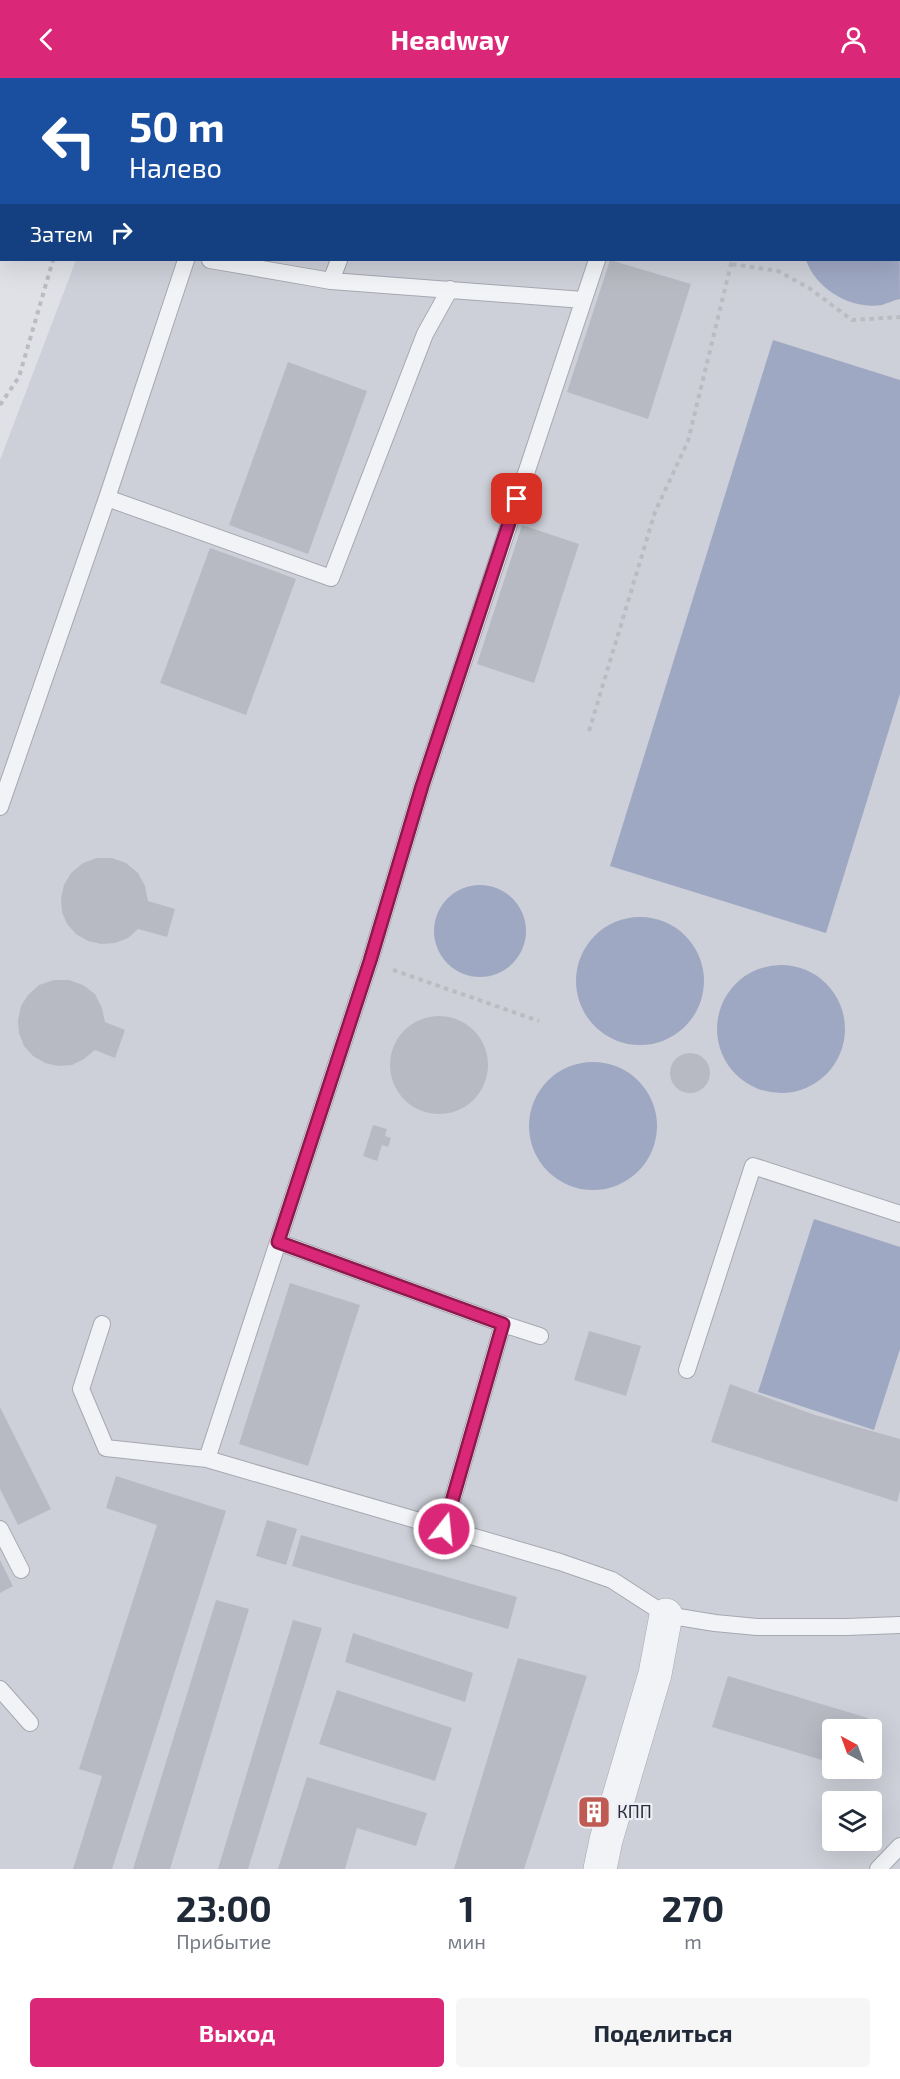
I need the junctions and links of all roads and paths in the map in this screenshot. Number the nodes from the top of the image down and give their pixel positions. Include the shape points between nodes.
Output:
1 (53, 261) edge
2 (186, 261) edge
3 (216, 261) edge
4 (339, 261) edge
5 (597, 261) edge
6 (734, 261) edge
7 (731, 264) junction
8 (331, 281) junction
9 (450, 289) junction
10 (583, 300) junction
11 (900, 317) edge
12 (0, 405) edge
13 (107, 498) junction
14 (589, 730) dead end
15 (0, 807) edge
16 (370, 961) junction
17 (539, 1021) dead end
18 (900, 1214) edge
19 (278, 1242) junction
20 (102, 1324) dead end
21 (503, 1324) junction
22 (540, 1335) dead end
23 (687, 1370) dead end
24 (207, 1459) junction
25 (0, 1529) edge
26 (444, 1529) junction
27 (21, 1570) dead end
28 (666, 1615) junction
29 (900, 1625) edge
30 (0, 1689) edge
31 (30, 1723) dead end
32 (900, 1846) edge
33 (600, 1869) edge
34 (878, 1869) edge

1 - 12 path via 19,377
2 - 13 lane
3 - 8 lane
4 - 8 lane
5 - 10 lane
6 - 7 path
7 - 11 path via 778,271 809,288 852,321
7 - 14 path via 688,441 655,512
8 - 9 lane
9 - 10 lane
9 - 13 lane via 425,334 331,578
10 - 16 lane via 422,786
13 - 15 lane
16 - 17 path
16 - 19 lane
18 - 23 lane via 753,1166
19 - 21 lane
19 - 24 lane
20 - 24 lane via 81,1389 106,1448
21 - 22 lane
21 - 26 lane
24 - 26 lane
25 - 27 lane
26 - 28 lane via 612,1580
28 - 29 lane via 757,1626
28 - 33 street via 655,1674
30 - 31 lane
32 - 34 lane

